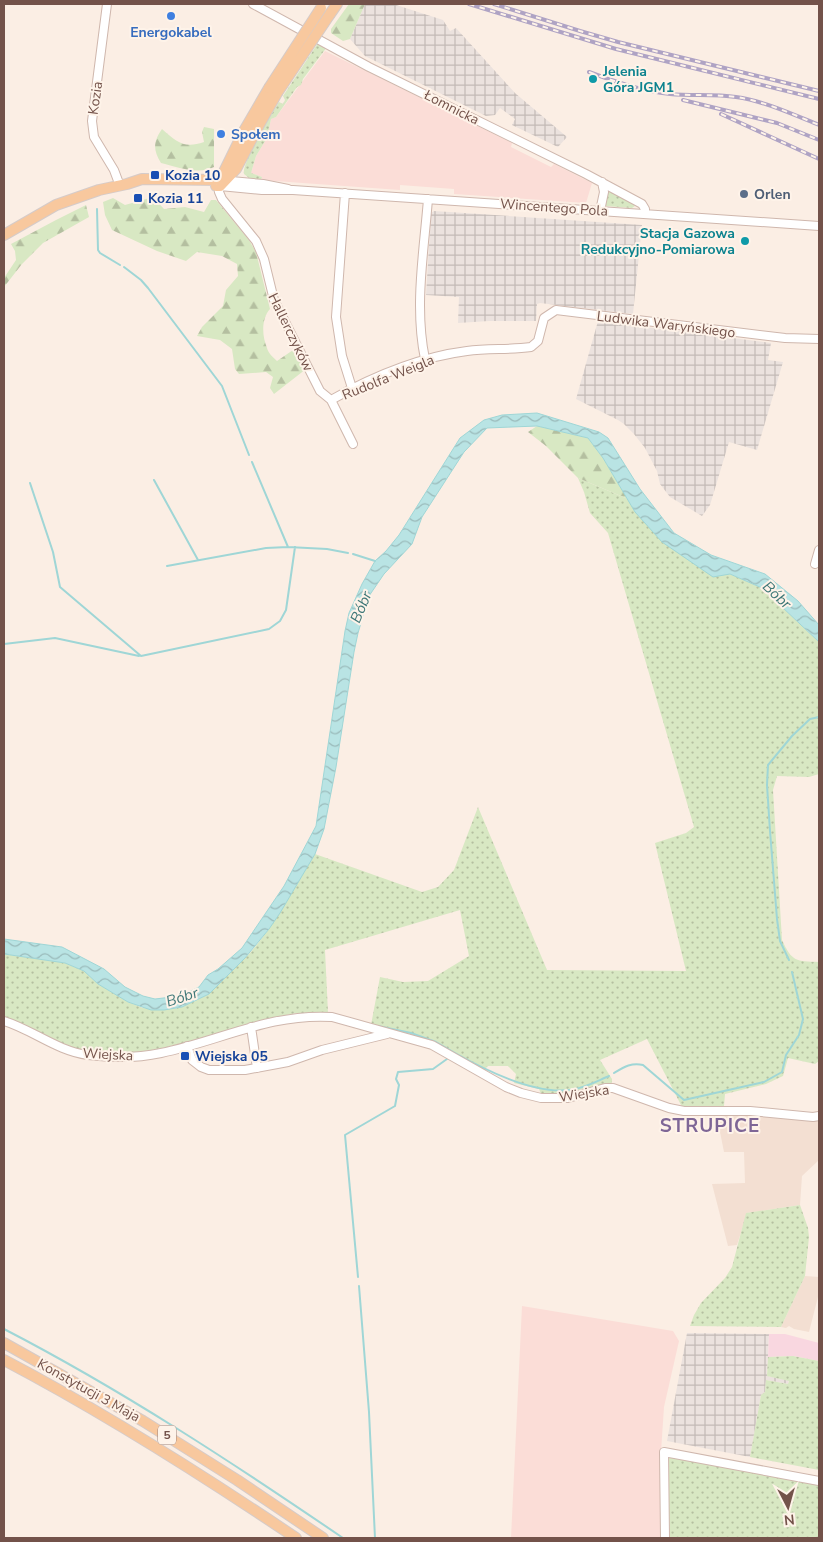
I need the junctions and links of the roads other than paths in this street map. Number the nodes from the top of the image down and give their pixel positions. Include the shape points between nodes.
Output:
1 (107, 4) edge
2 (253, 4) edge
3 (337, 4) edge
4 (325, 9) edge
5 (273, 90) junction
6 (236, 169) junction
7 (245, 181) junction
8 (602, 182) junction
9 (123, 185) junction
10 (222, 185) junction
11 (288, 189) junction
12 (344, 193) junction
13 (428, 199) junction
14 (600, 211) junction
15 (645, 214) junction
16 (819, 226) edge
17 (4, 235) edge
18 (819, 339) edge
19 (535, 345) joint
20 (425, 359) junction
21 (352, 388) junction
22 (330, 400) junction
23 (353, 444) dead end
24 (819, 550) edge
25 (815, 564) dead end
26 (4, 1021) edge
27 (251, 1027) junction
28 (388, 1034) junction
29 (187, 1046) junction
30 (257, 1068) junction
31 (819, 1116) edge
32 (4, 1343) edge
33 (4, 1360) edge
34 (819, 1481) edge
35 (296, 1538) edge
36 (323, 1538) edge
37 (664, 1538) edge

1 - 9 street, Kozia via 92,121 94,137
2 - 8 street, Łomnicka via 369,67
3 - 4 main road
4 - 5 main road, bridge
5 - 6 main road
5 - 10 main road via 244,131
6 - 7 street
6 - 10 main road
7 - 10 street, Wincentego Pola
7 - 11 street, Wincentego Pola
8 - 14 street via 604,192
8 - 15 street, Łomnicka via 642,204
9 - 10 main road, Wincentego Pola via 142,179 162,178
9 - 17 main road, Wincentego Pola via 70,199
10 - 11 street, Wincentego Pola via 262,190
10 - 22 street, Hallerczyków via 222,199 256,241 274,300 320,391
11 - 12 street, Wincentego Pola
12 - 13 street, Wincentego Pola
12 - 21 street via 336,317 342,356
13 - 14 street, Wincentego Pola
13 - 20 street via 420,316
14 - 15 street, Wincentego Pola
15 - 16 street, Wincentego Pola
18 - 19 street, Ludwika Waryńskiego via 727,332 561,310 544,318
19 - 20 street, Rudolfa Weigla via 465,351
20 - 21 street, Rudolfa Weigla
21 - 22 street, Rudolfa Weigla
22 - 23 street, Hallerczyków
24 - 25 street
26 - 29 street, Wiejska via 56,1046 88,1055 160,1054
27 - 28 street, Wiejska via 315,1016
27 - 29 street, Wiejska
27 - 30 street
28 - 30 street, Wiejska
28 - 31 street, Wiejska via 432,1045 506,1086 541,1098 568,1098 613,1088 684,1111
29 - 30 street, Wiejska via 192,1060 209,1070
32 - 36 main road, Konstytucji 3 Maja / 5 via 159,1430
33 - 35 main road, 5 via 163,1451
34 - 37 street via 664,1452

